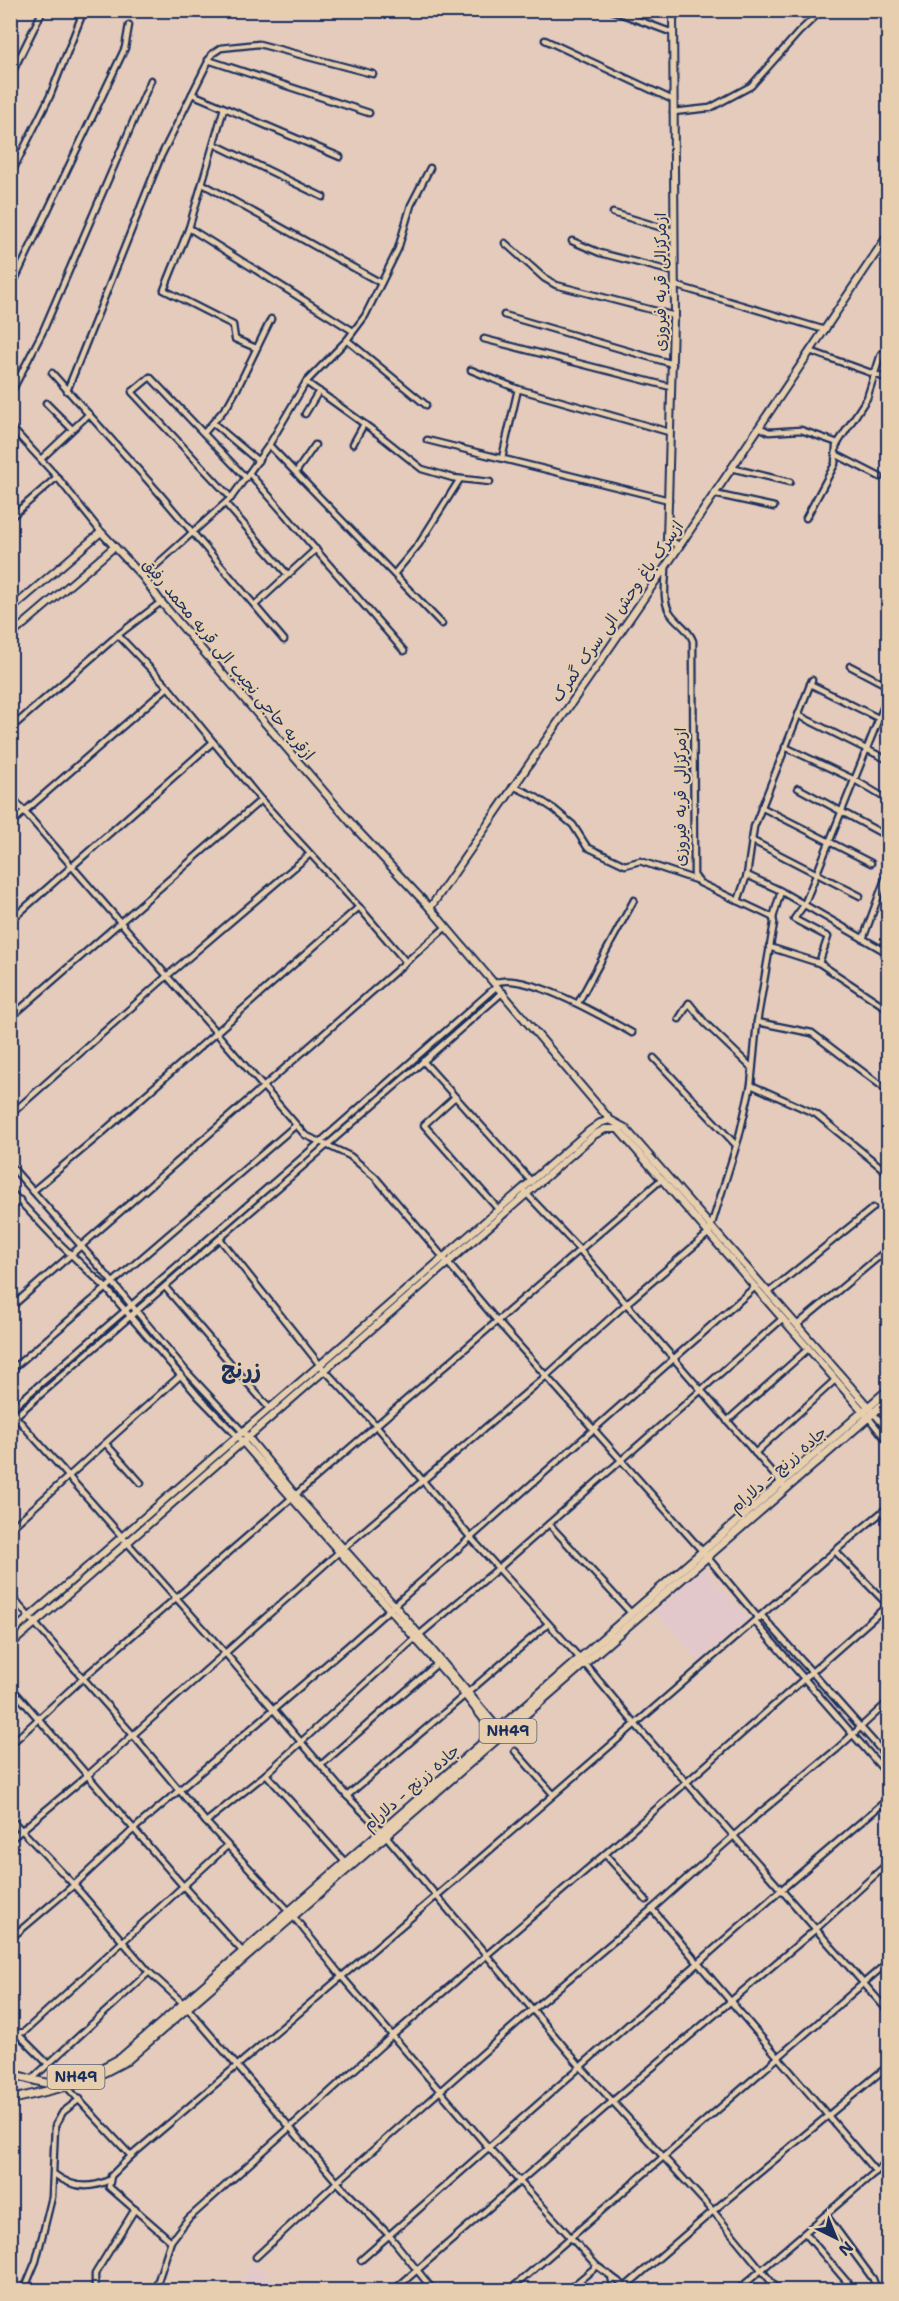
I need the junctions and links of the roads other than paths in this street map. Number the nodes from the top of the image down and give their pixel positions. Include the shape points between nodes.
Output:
1 (43, 10) edge
2 (84, 10) edge
3 (611, 10) edge
4 (673, 10) edge
5 (822, 10) edge
6 (129, 25) dead end
7 (673, 33) junction
8 (545, 40) dead end
9 (208, 60) junction
10 (373, 74) dead end
11 (10, 77) edge
12 (152, 80) dead end
13 (192, 94) junction
14 (673, 100) junction
15 (224, 108) junction
16 (369, 112) dead end
17 (673, 112) junction
18 (214, 144) junction
19 (340, 157) dead end
20 (430, 168) dead end
21 (10, 176) edge
22 (203, 184) junction
23 (323, 196) dead end
24 (613, 213) dead end
25 (189, 228) junction
26 (673, 231) junction
27 (888, 235) edge
28 (572, 241) dead end
29 (505, 243) dead end
30 (674, 272) junction
31 (381, 283) junction
32 (674, 285) junction
33 (10, 290) edge
34 (504, 315) dead end
35 (675, 316) junction
36 (271, 319) dead end
37 (825, 330) junction
38 (353, 331) junction
39 (484, 339) dead end
40 (347, 340) junction
41 (256, 348) junction
42 (810, 351) junction
43 (881, 354) dead end
44 (673, 364) junction
45 (471, 370) dead end
46 (52, 373) dead end
47 (875, 374) junction
48 (888, 379) edge
49 (306, 382) junction
50 (671, 387) junction
51 (518, 389) junction
52 (67, 391) junction
53 (319, 391) junction
54 (10, 395) edge
55 (46, 402) dead end
56 (426, 405) dead end
57 (88, 414) junction
58 (305, 414) dead end
59 (213, 423) junction
60 (364, 424) junction
61 (10, 426) edge
62 (759, 427) junction
63 (72, 429) junction
64 (669, 432) junction
65 (204, 433) junction
66 (427, 440) dead end
67 (838, 443) junction
68 (353, 444) dead end
69 (269, 445) junction
70 (315, 445) dead end
71 (837, 455) junction
72 (502, 458) junction
73 (41, 459) junction
74 (258, 461) junction
75 (731, 468) junction
76 (296, 472) junction
77 (247, 476) junction
78 (57, 477) junction
79 (880, 477) dead end
80 (460, 479) junction
81 (490, 482) dead end
82 (790, 482) dead end
83 (714, 494) junction
84 (231, 498) junction
85 (669, 500) junction
86 (226, 504) junction
87 (774, 507) dead end
88 (11, 515) edge
89 (806, 518) dead end
90 (101, 532) junction
91 (193, 534) junction
92 (679, 546) junction
93 (114, 547) junction
94 (316, 549) junction
95 (666, 566) junction
96 (394, 574) junction
97 (288, 575) junction
98 (143, 578) junction
99 (161, 602) junction
100 (255, 605) junction
101 (10, 610) edge
102 (442, 624) dead end
103 (118, 635) junction
104 (10, 636) edge
105 (284, 640) dead end
106 (404, 651) dead end
107 (850, 666) dead end
108 (888, 686) edge
109 (168, 687) junction
110 (888, 696) edge
111 (798, 715) junction
112 (880, 718) junction
113 (888, 723) edge
114 (10, 729) edge
115 (213, 742) junction
116 (785, 747) junction
117 (867, 749) junction
118 (888, 760) edge
119 (855, 780) junction
120 (513, 786) junction
121 (798, 788) dead end
122 (10, 795) edge
123 (261, 800) junction
124 (888, 800) edge
125 (761, 807) junction
126 (842, 811) junction
127 (25, 812) junction
128 (10, 824) edge
129 (881, 832) dead end
130 (751, 840) junction
131 (829, 843) junction
132 (310, 854) junction
133 (871, 863) dead end
134 (73, 867) junction
135 (888, 872) edge
136 (817, 873) junction
137 (747, 876) junction
138 (696, 880) junction
139 (781, 891) junction
140 (860, 896) dead end
141 (634, 900) dead end
142 (738, 901) junction
143 (804, 905) junction
144 (359, 907) junction
145 (430, 908) junction
146 (773, 918) junction
147 (10, 921) edge
148 (121, 923) junction
149 (446, 927) junction
150 (863, 939) junction
151 (769, 946) junction
152 (888, 953) edge
153 (406, 962) junction
154 (819, 963) junction
155 (166, 976) junction
156 (496, 984) junction
157 (502, 992) junction
158 (578, 1003) junction
159 (888, 1009) edge
160 (10, 1018) edge
161 (679, 1019) dead end
162 (757, 1022) junction
163 (632, 1033) dead end
164 (217, 1034) junction
165 (654, 1058) dead end
166 (423, 1061) junction
167 (752, 1068) junction
168 (752, 1085) junction
169 (262, 1086) junction
170 (888, 1091) edge
171 (456, 1097) junction
172 (10, 1116) edge
173 (610, 1120) junction
174 (296, 1125) junction
175 (614, 1128) junction
176 (320, 1143) junction
177 (736, 1145) junction
178 (327, 1146) junction
179 (10, 1165) edge
180 (888, 1173) edge
181 (662, 1179) junction
182 (532, 1182) junction
183 (10, 1191) edge
184 (33, 1191) junction
185 (525, 1192) junction
186 (20, 1200) junction
187 (10, 1208) edge
188 (873, 1208) dead end
189 (499, 1210) junction
190 (710, 1226) junction
191 (709, 1233) junction
192 (220, 1239) junction
193 (81, 1245) junction
194 (579, 1249) junction
195 (888, 1249) edge
196 (71, 1255) junction
197 (446, 1259) junction
198 (113, 1283) junction
199 (165, 1287) junction
200 (755, 1287) junction
201 (106, 1289) junction
202 (768, 1293) junction
203 (626, 1304) junction
204 (130, 1306) junction
205 (10, 1308) edge
206 (126, 1310) junction
207 (136, 1312) junction
208 (130, 1317) junction
209 (782, 1319) junction
210 (498, 1322) junction
211 (797, 1325) junction
212 (808, 1349) junction
213 (674, 1358) junction
214 (323, 1367) junction
215 (10, 1371) edge
216 (186, 1371) junction
217 (180, 1376) junction
218 (546, 1376) junction
219 (835, 1380) junction
220 (888, 1390) edge
221 (701, 1392) junction
222 (888, 1400) edge
223 (269, 1408) junction
224 (10, 1410) edge
225 (868, 1412) junction
226 (15, 1416) junction
227 (727, 1420) junction
228 (10, 1421) edge
229 (375, 1425) junction
230 (593, 1430) junction
231 (888, 1430) edge
232 (239, 1434) junction
233 (245, 1440) junction
234 (888, 1442) edge
235 (106, 1444) junction
236 (755, 1453) junction
237 (622, 1460) junction
238 (69, 1477) junction
239 (422, 1481) junction
240 (141, 1484) dead end
241 (784, 1487) junction
242 (294, 1498) junction
243 (888, 1507) edge
244 (549, 1524) junction
245 (10, 1529) edge
246 (122, 1537) junction
247 (471, 1538) junction
248 (128, 1543) junction
249 (342, 1550) junction
250 (835, 1551) junction
251 (705, 1555) junction
252 (499, 1568) junction
253 (10, 1595) edge
254 (176, 1599) junction
255 (888, 1605) edge
256 (391, 1607) junction
257 (631, 1613) junction
258 (30, 1617) junction
259 (759, 1619) junction
260 (35, 1623) junction
261 (548, 1624) junction
262 (10, 1634) edge
263 (418, 1638) junction
264 (10, 1645) edge
265 (226, 1654) junction
266 (580, 1657) junction
267 (438, 1662) junction
268 (585, 1664) junction
269 (812, 1672) junction
270 (83, 1678) junction
271 (805, 1679) junction
272 (10, 1686) edge
273 (465, 1693) junction
274 (888, 1702) edge
275 (275, 1709) junction
276 (39, 1720) junction
277 (635, 1724) junction
278 (861, 1727) junction
279 (499, 1734) junction
280 (854, 1734) junction
281 (133, 1735) junction
282 (301, 1741) junction
283 (10, 1745) edge
284 (516, 1751) dead end
285 (888, 1758) edge
286 (321, 1765) junction
287 (266, 1774) junction
288 (88, 1775) junction
289 (888, 1775) edge
290 (687, 1782) junction
291 (180, 1791) junction
292 (553, 1794) junction
293 (347, 1796) junction
294 (888, 1799) edge
295 (10, 1818) edge
296 (206, 1822) junction
297 (135, 1828) junction
298 (22, 1830) junction
299 (384, 1834) junction
300 (735, 1836) junction
301 (10, 1840) edge
302 (227, 1846) junction
303 (605, 1854) junction
304 (345, 1862) junction
305 (888, 1863) edge
306 (74, 1885) junction
307 (184, 1887) junction
308 (781, 1890) junction
309 (437, 1896) junction
310 (646, 1900) dead end
311 (652, 1910) junction
312 (291, 1914) junction
313 (816, 1929) junction
314 (10, 1940) edge
315 (123, 1941) junction
316 (243, 1952) junction
317 (485, 1955) junction
318 (888, 1962) edge
319 (698, 1964) junction
320 (149, 1972) junction
321 (342, 1977) junction
322 (864, 1983) junction
323 (731, 2003) junction
324 (186, 2006) junction
325 (533, 2009) junction
326 (888, 2011) edge
327 (10, 2030) edge
328 (17, 2033) junction
329 (393, 2035) junction
330 (779, 2058) junction
331 (48, 2064) junction
332 (238, 2066) junction
333 (888, 2066) edge
334 (581, 2067) junction
335 (10, 2074) edge
336 (32, 2079) junction
337 (68, 2087) junction
338 (441, 2091) junction
339 (80, 2099) junction
340 (10, 2100) edge
341 (614, 2100) junction
342 (828, 2114) junction
343 (291, 2127) junction
344 (489, 2148) junction
345 (131, 2156) junction
346 (663, 2158) junction
347 (888, 2161) edge
348 (876, 2172) junction
349 (54, 2174) junction
350 (109, 2180) junction
351 (521, 2181) junction
352 (337, 2182) junction
353 (135, 2209) junction
354 (713, 2211) junction
355 (826, 2215) junction
356 (805, 2233) junction
357 (388, 2235) junction
358 (571, 2238) junction
359 (171, 2241) junction
360 (256, 2257) dead end
361 (361, 2260) dead end
362 (597, 2266) junction
363 (761, 2270) junction
364 (417, 2271) junction
365 (611, 2276) junction
366 (627, 2289) edge
367 (24, 2290) edge
368 (95, 2290) edge
369 (156, 2290) edge
370 (394, 2290) edge
371 (433, 2290) edge
372 (510, 2290) edge
373 (568, 2290) edge
374 (614, 2290) edge
375 (738, 2290) edge
376 (778, 2290) edge
377 (844, 2290) edge
378 (877, 2290) edge

1 - 11 street
2 - 21 street via 50,96
3 - 7 street
4 - 7 main road, ازمرکزالی قریه فیروزی
5 - 17 street via 751,86 710,108
6 - 33 street via 125,48
7 - 14 main road, ازمرکزالی قریه فیروزی
8 - 14 street
9 - 10 street via 221,48 259,44
9 - 13 street
9 - 16 street
12 - 54 street via 43,331
13 - 15 street
13 - 52 street via 161,156
14 - 17 main road, ازمرکزالی قریه فیروزی
15 - 18 street
15 - 19 street
17 - 26 main road, ازمرکزالی قریه فیروزی
18 - 22 street
18 - 23 street
20 - 31 street
22 - 25 street
22 - 31 street
24 - 26 street
25 - 38 street
25 - 41 street via 164,290 233,325 235,339
26 - 30 main road, ازمرکزالی قریه فیروزی
27 - 37 main road, ازسرک باغ وحش الی سرک گمرک
28 - 30 street via 600,253
29 - 35 street via 556,285
30 - 32 main road, ازمرکزالی قریه فیروزی
31 - 38 street
32 - 35 main road, ازمرکزالی قریه فیروزی
32 - 37 street
34 - 44 street
35 - 44 main road, ازمرکزالی قریه فیروزی
36 - 41 street
37 - 42 main road, ازسرک باغ وحش الی سرک گمرک
38 - 40 street
39 - 50 street
40 - 49 street
40 - 56 street
41 - 59 street via 237,389
42 - 47 street
42 - 62 main road, ازسرک باغ وحش الی سرک گمرک
43 - 47 street
44 - 50 main road, ازمرکزالی قریه فیروزی
45 - 51 street
46 - 52 street
47 - 48 street
47 - 67 street via 867,398
49 - 53 street
49 - 69 street
50 - 64 main road, ازمرکزالی قریه فیروزی
51 - 64 street
51 - 72 street
52 - 57 street
53 - 58 street
53 - 60 street
55 - 63 street
57 - 63 street
57 - 91 street
59 - 65 street
59 - 74 street
60 - 68 street
60 - 80 street via 422,469
61 - 73 street, ازقریه حاجی نجیب الی قریه محمد رفیق
62 - 67 street via 770,432 801,430
62 - 75 main road, ازسرک باغ وحش الی سرک گمرک
63 - 73 street
64 - 85 main road, ازمرکزالی قریه فیروزی
65 - 77 street
65 - 84 street via 150,377 132,393
66 - 72 street
67 - 71 street
69 - 74 street
69 - 76 street
70 - 76 street
71 - 79 street
71 - 89 street
72 - 85 street
73 - 78 street, ازقریه حاجی نجیب الی قریه محمد رفیق
74 - 77 street
75 - 82 street
75 - 83 main road, ازسرک باغ وحش الی سرک گمرک
76 - 96 street
77 - 84 street
77 - 94 street
78 - 88 street
78 - 90 street, ازقریه حاجی نجیب الی قریه محمد رفیق
80 - 81 street
80 - 96 street via 419,544
83 - 87 street
83 - 92 main road, ازسرک باغ وحش الی سرک گمرک
84 - 86 street
85 - 92 main road, ازمرکزالی قریه فیروزی via 667,539
86 - 91 street
86 - 97 street
90 - 93 main road, ازقریه حاجی نجیب الی قریه محمد رفیق
90 - 101 main road
91 - 98 street
91 - 100 street
92 - 95 main road, ازسرک باغ وحش الی سرک گمرک
93 - 98 main road, ازقریه حاجی نجیب الی قریه محمد رفیق
93 - 104 main road
94 - 97 street
94 - 106 street
95 - 120 main road, ازسرک باغ وحش الی سرک گمرک
95 - 138 street, ازمرکزالی قریه فیروزی via 666,602 693,641
96 - 102 street
97 - 100 street
98 - 99 main road, ازقریه حاجی نجیب الی قریه محمد رفیق
99 - 103 street
99 - 145 main road, ازقریه حاجی نجیب الی قریه محمد رفیق via 357,830
100 - 105 street
103 - 109 street
103 - 114 street
107 - 108 street
109 - 115 street
109 - 127 street
110 - 112 street
111 - 112 street via 811,682
111 - 116 street
111 - 117 street
112 - 113 street
112 - 117 street
115 - 123 street
115 - 134 street
116 - 119 street
116 - 125 street
117 - 118 street
117 - 119 street
119 - 124 street
119 - 126 street
120 - 138 street via 567,820 587,847 625,865 640,861
120 - 145 main road, ازسرک باغ وحش الی سرک گمرک
121 - 126 street
122 - 127 street
123 - 132 street
123 - 148 street
125 - 130 street
125 - 131 street
126 - 129 street
126 - 131 street
127 - 128 street
127 - 134 street
130 - 136 street
130 - 137 street
131 - 133 street
131 - 136 street
132 - 144 street
132 - 155 street
134 - 147 street
134 - 148 street
135 - 150 street
136 - 140 street
136 - 143 street
137 - 139 street
137 - 142 street
138 - 142 street, ازمرکزالی قریه فیروزی
139 - 143 street
139 - 146 street
141 - 158 street
142 - 146 street, ازمرکزالی قریه فیروزی
143 - 150 street
143 - 154 street via 794,919 828,937
144 - 153 street
144 - 164 street
145 - 149 main road, ازقریه حاجی نجیب الی قریه محمد رفیق
146 - 151 street
148 - 155 street
148 - 160 street
149 - 153 street
149 - 156 main road, ازقریه حاجی نجیب الی قریه محمد رفیق
150 - 152 street
151 - 154 street
151 - 162 street
153 - 169 street
154 - 159 street
155 - 164 street
155 - 172 street
156 - 157 main road, ازقریه حاجی نجیب الی قریه محمد رفیق
156 - 158 street via 505,980
156 - 176 street
157 - 166 street
157 - 173 main road, ازقریه حاجی نجیب الی قریه محمد رفیق
158 - 163 street
161 - 167 street via 689,1003
162 - 167 street
162 - 170 street via 812,1033
164 - 169 street
164 - 184 street
165 - 177 street
166 - 171 street
166 - 178 street
167 - 168 street
168 - 177 street
168 - 180 street via 816,1114
169 - 174 street
169 - 193 street
171 - 182 street
171 - 189 street via 424,1125
173 - 175 main road
173 - 182 main road via 589,1131
173 - 190 main road via 625,1128
174 - 176 street via 305,1136
174 - 198 street
175 - 181 main road
175 - 185 main road via 594,1135
176 - 178 street
176 - 204 street
177 - 190 street
178 - 192 street
178 - 197 street via 350,1156 375,1177
179 - 184 street
181 - 191 main road
181 - 194 street
182 - 185 main road
183 - 186 street
184 - 193 street
185 - 189 main road
185 - 194 street
185 - 197 main road
186 - 187 street
186 - 196 street
188 - 202 street
189 - 197 main road
190 - 191 street
190 - 202 main road
191 - 200 main road
191 - 203 street
192 - 199 street
192 - 214 street
193 - 196 street
193 - 198 street
194 - 203 street
194 - 210 street
195 - 211 street
196 - 201 street
196 - 205 street
197 - 210 street
197 - 214 main road
198 - 201 street
198 - 204 street
199 - 207 street
199 - 223 street
200 - 209 main road
200 - 213 street
201 - 206 street
201 - 215 street
202 - 211 main road
203 - 213 street
203 - 218 street
204 - 206 street
204 - 207 street
206 - 208 street
206 - 224 street
207 - 208 street
207 - 216 street
208 - 217 street
208 - 226 street
209 - 212 main road
209 - 221 street
210 - 218 street
210 - 229 street
211 - 225 main road
212 - 219 main road
212 - 227 street
213 - 221 street
213 - 230 street
214 - 223 main road
214 - 229 street
214 - 233 main road
216 - 217 street
216 - 232 street
217 - 232 street
217 - 235 street
218 - 230 street
218 - 239 street
219 - 225 main road
219 - 236 street
220 - 225 highway, جاده زرنج - دلارام / NH49
221 - 227 street
221 - 237 street
222 - 225 highway, جاده زرنج - دلارام / NH49
223 - 232 main road
225 - 231 street
225 - 234 street
225 - 241 highway, جاده زرنج - دلارام / NH49
226 - 228 street
226 - 238 street
227 - 236 street
229 - 239 street
229 - 242 street
230 - 237 street
230 - 247 street
232 - 233 main road
232 - 246 main road
233 - 242 main road
233 - 248 main road
235 - 238 street
235 - 240 street
236 - 241 street
237 - 244 street
237 - 251 street
238 - 245 street
238 - 246 street
239 - 247 street
239 - 249 street
241 - 251 highway, جاده زرنج - دلارام / NH49
242 - 249 main road
242 - 254 street
243 - 250 street
244 - 252 street
244 - 257 street
246 - 248 street
246 - 258 main road
247 - 252 street
247 - 256 street
248 - 254 street
248 - 260 main road
249 - 256 main road
249 - 265 street
250 - 255 street
250 - 259 street
251 - 257 highway, جاده زرنج - دلارام / NH49
251 - 259 street
251 - 268 highway, جاده زرنج - دلارام / NH49
252 - 261 street
252 - 263 street
253 - 258 street
254 - 265 street
254 - 270 street
255 - 269 street
256 - 263 main road
256 - 275 street
257 - 266 highway, جاده زرنج - دلارام / NH49
258 - 260 street
258 - 262 main road
259 - 269 street
259 - 271 street
259 - 277 street
260 - 264 main road
260 - 270 street
261 - 266 street
261 - 273 street
263 - 267 main road
263 - 282 street
265 - 275 street
265 - 281 street
266 - 268 street
266 - 279 highway, جاده زرنج - دلارام / NH49
267 - 273 main road
267 - 286 street
268 - 277 street
268 - 279 highway, جاده زرنج - دلارام / NH49
269 - 271 street
269 - 278 street
270 - 276 street
270 - 281 street
271 - 280 street
271 - 290 street
272 - 276 street
273 - 279 main road
273 - 293 street
274 - 278 street
275 - 282 street
275 - 291 street
276 - 283 street
276 - 288 street
277 - 290 street
277 - 292 street
278 - 280 street
278 - 285 street
279 - 299 highway, جاده زرنج - دلارام / NH49
280 - 289 street
280 - 300 street
281 - 288 street
281 - 291 street
282 - 286 street
282 - 287 street
284 - 292 street
286 - 293 street
287 - 296 street
287 - 304 street
288 - 297 street
288 - 298 street
290 - 300 street
290 - 303 street
291 - 296 street
291 - 297 street
292 - 309 street
293 - 299 street
294 - 308 street
295 - 298 street
296 - 302 street
297 - 306 street
297 - 307 street
298 - 301 street
298 - 306 street
299 - 304 highway, جاده زرنج - دلارام / NH49
299 - 309 street
299 - 312 highway, جاده زرنج - دلارام / NH49
300 - 308 street
300 - 311 street
302 - 307 street
302 - 312 street
303 - 310 street
303 - 317 street
304 - 312 highway, جاده زرنج - دلارام / NH49
305 - 313 street
306 - 314 street
306 - 315 street
307 - 315 street
307 - 316 street
308 - 313 street
308 - 319 street
309 - 317 street
309 - 321 street
311 - 319 street
311 - 325 street
312 - 316 highway, جاده زرنج - دلارام / NH49
312 - 321 street
312 - 324 highway, جاده زرنج - دلارام / NH49
313 - 322 street
313 - 323 street
315 - 320 street
315 - 328 street via 24,2032
316 - 324 highway, جاده زرنج - دلارام / NH49
317 - 325 street
317 - 329 street
318 - 322 street
319 - 323 street
319 - 334 street
320 - 324 street
320 - 331 street
321 - 329 street
321 - 332 street
322 - 326 street
322 - 330 street
323 - 330 street
323 - 341 street
324 - 332 street
324 - 336 highway, جاده زرنج - دلارام / NH49 via 110,2064 57,2083
324 - 337 highway, جاده زرنج - دلارام / NH49 via 126,2061 106,2074
325 - 334 street
325 - 338 street
327 - 328 street
328 - 331 street
329 - 338 street
329 - 343 street
330 - 342 street
330 - 346 street
331 - 336 street
332 - 343 street
332 - 345 street
333 - 342 street
334 - 341 street
334 - 344 street
335 - 336 highway, جاده زرنج - دلارام / NH49
337 - 339 street
337 - 340 highway, جاده زرنج - دلارام / NH49
338 - 344 street
338 - 352 street
339 - 345 street
339 - 349 street via 63,2112 55,2126
341 - 346 street
341 - 351 street
342 - 348 street
342 - 354 street
343 - 352 street
343 - 359 street via 188,2219
344 - 351 street
344 - 357 street
345 - 350 street
346 - 354 street
346 - 358 street
347 - 348 street
348 - 355 street
349 - 350 street via 76,2185 99,2185
349 - 367 street via 36,2261
350 - 353 street via 109,2187
351 - 358 street
351 - 364 street
352 - 357 street
352 - 360 street
353 - 359 street
353 - 368 street via 95,2274
354 - 363 street
354 - 366 street
355 - 356 street
355 - 378 street
356 - 363 street
356 - 377 street via 847,2282
357 - 361 street
357 - 364 street
358 - 362 street
358 - 372 street
359 - 369 street
362 - 365 street
362 - 373 street
363 - 375 street
363 - 376 street
364 - 370 street
364 - 371 street
365 - 366 street
365 - 374 street

